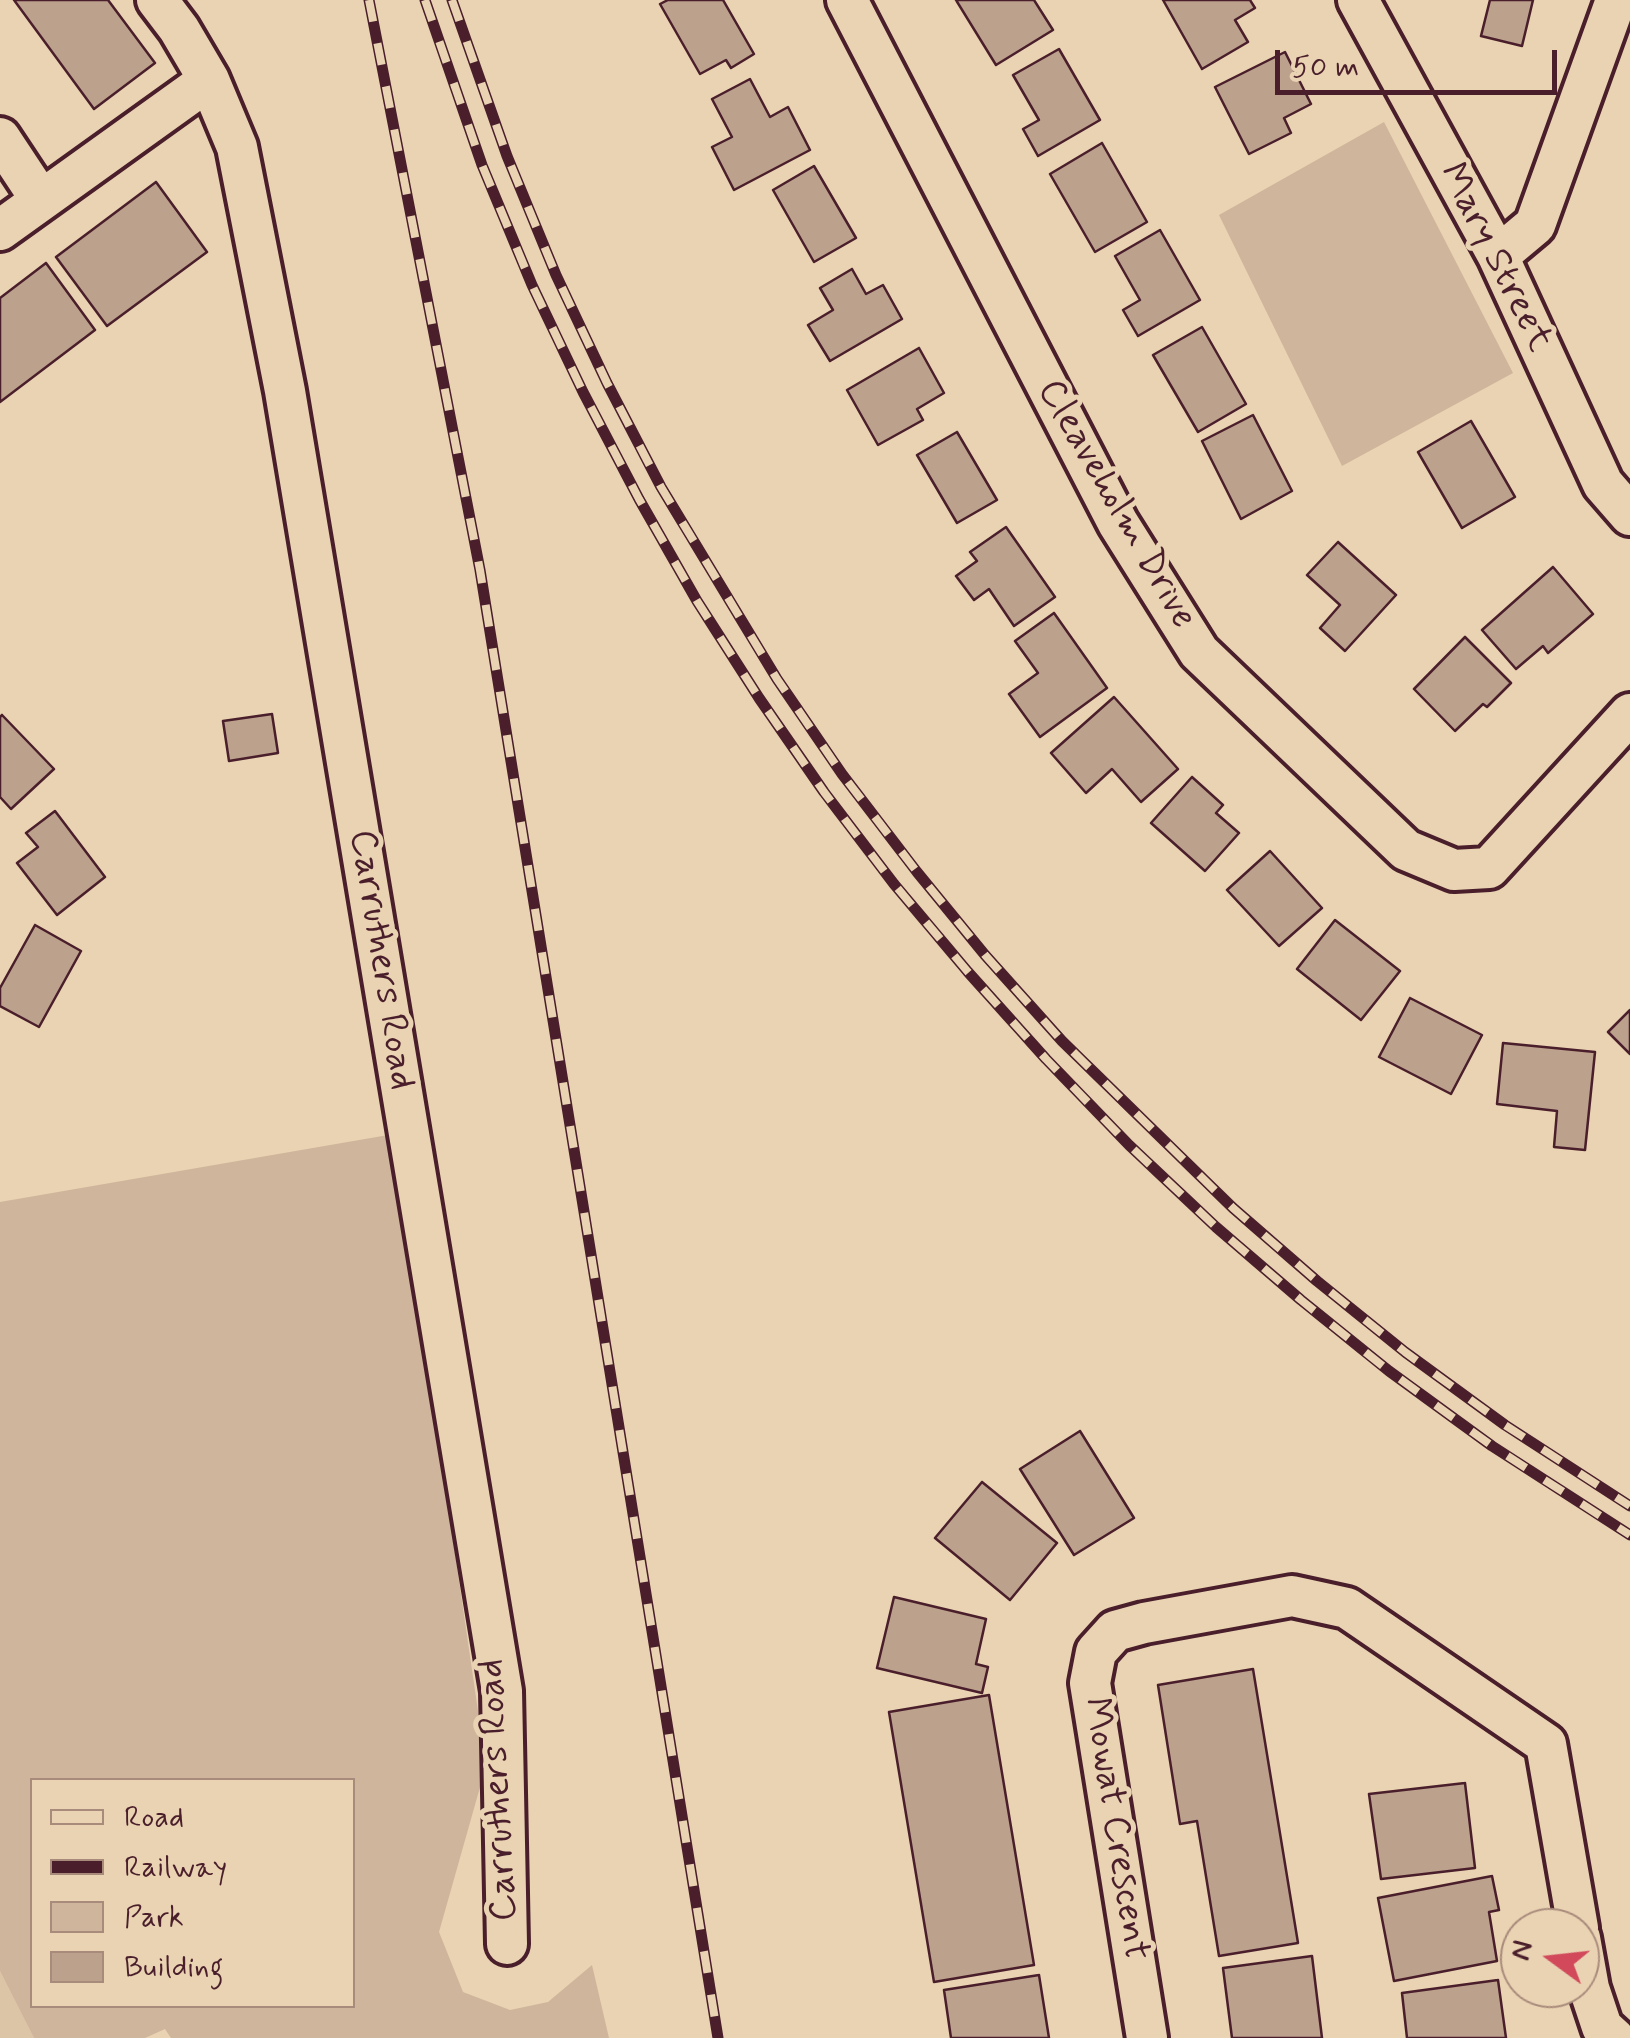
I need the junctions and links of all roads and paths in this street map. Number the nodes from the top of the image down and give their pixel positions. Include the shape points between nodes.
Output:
1 (157, 0) edge
2 (847, 0) edge
3 (1358, 0) edge
4 (1616, 0) edge
5 (209, 80) junction
6 (0, 138) edge
7 (41, 200) junction
8 (0, 230) edge
9 (1498, 256) junction
10 (1630, 515) edge
11 (1630, 714) edge
12 (1575, 1908) edge
13 (507, 1944) dead end
14 (1595, 2008) edge
15 (1147, 2038) edge
16 (1614, 2038) edge

1 - 5 street, Carruthers Road
2 - 11 street, Cleaveholm Drive via 1118,523 1199,652 1406,850 1454,870 1489,868
3 - 9 street, Mary Street
4 - 9 street via 1536,225
5 - 7 street
5 - 13 street, Carruthers Road via 237,147 285,391 502,1691
6 - 7 street
7 - 8 street
9 - 10 street, Mary Street via 1603,484
12 - 15 street, Mowat Crescent via 1546,1744 1347,1608 1292,1596 1116,1631 1096,1652 1090,1683
14 - 16 street

